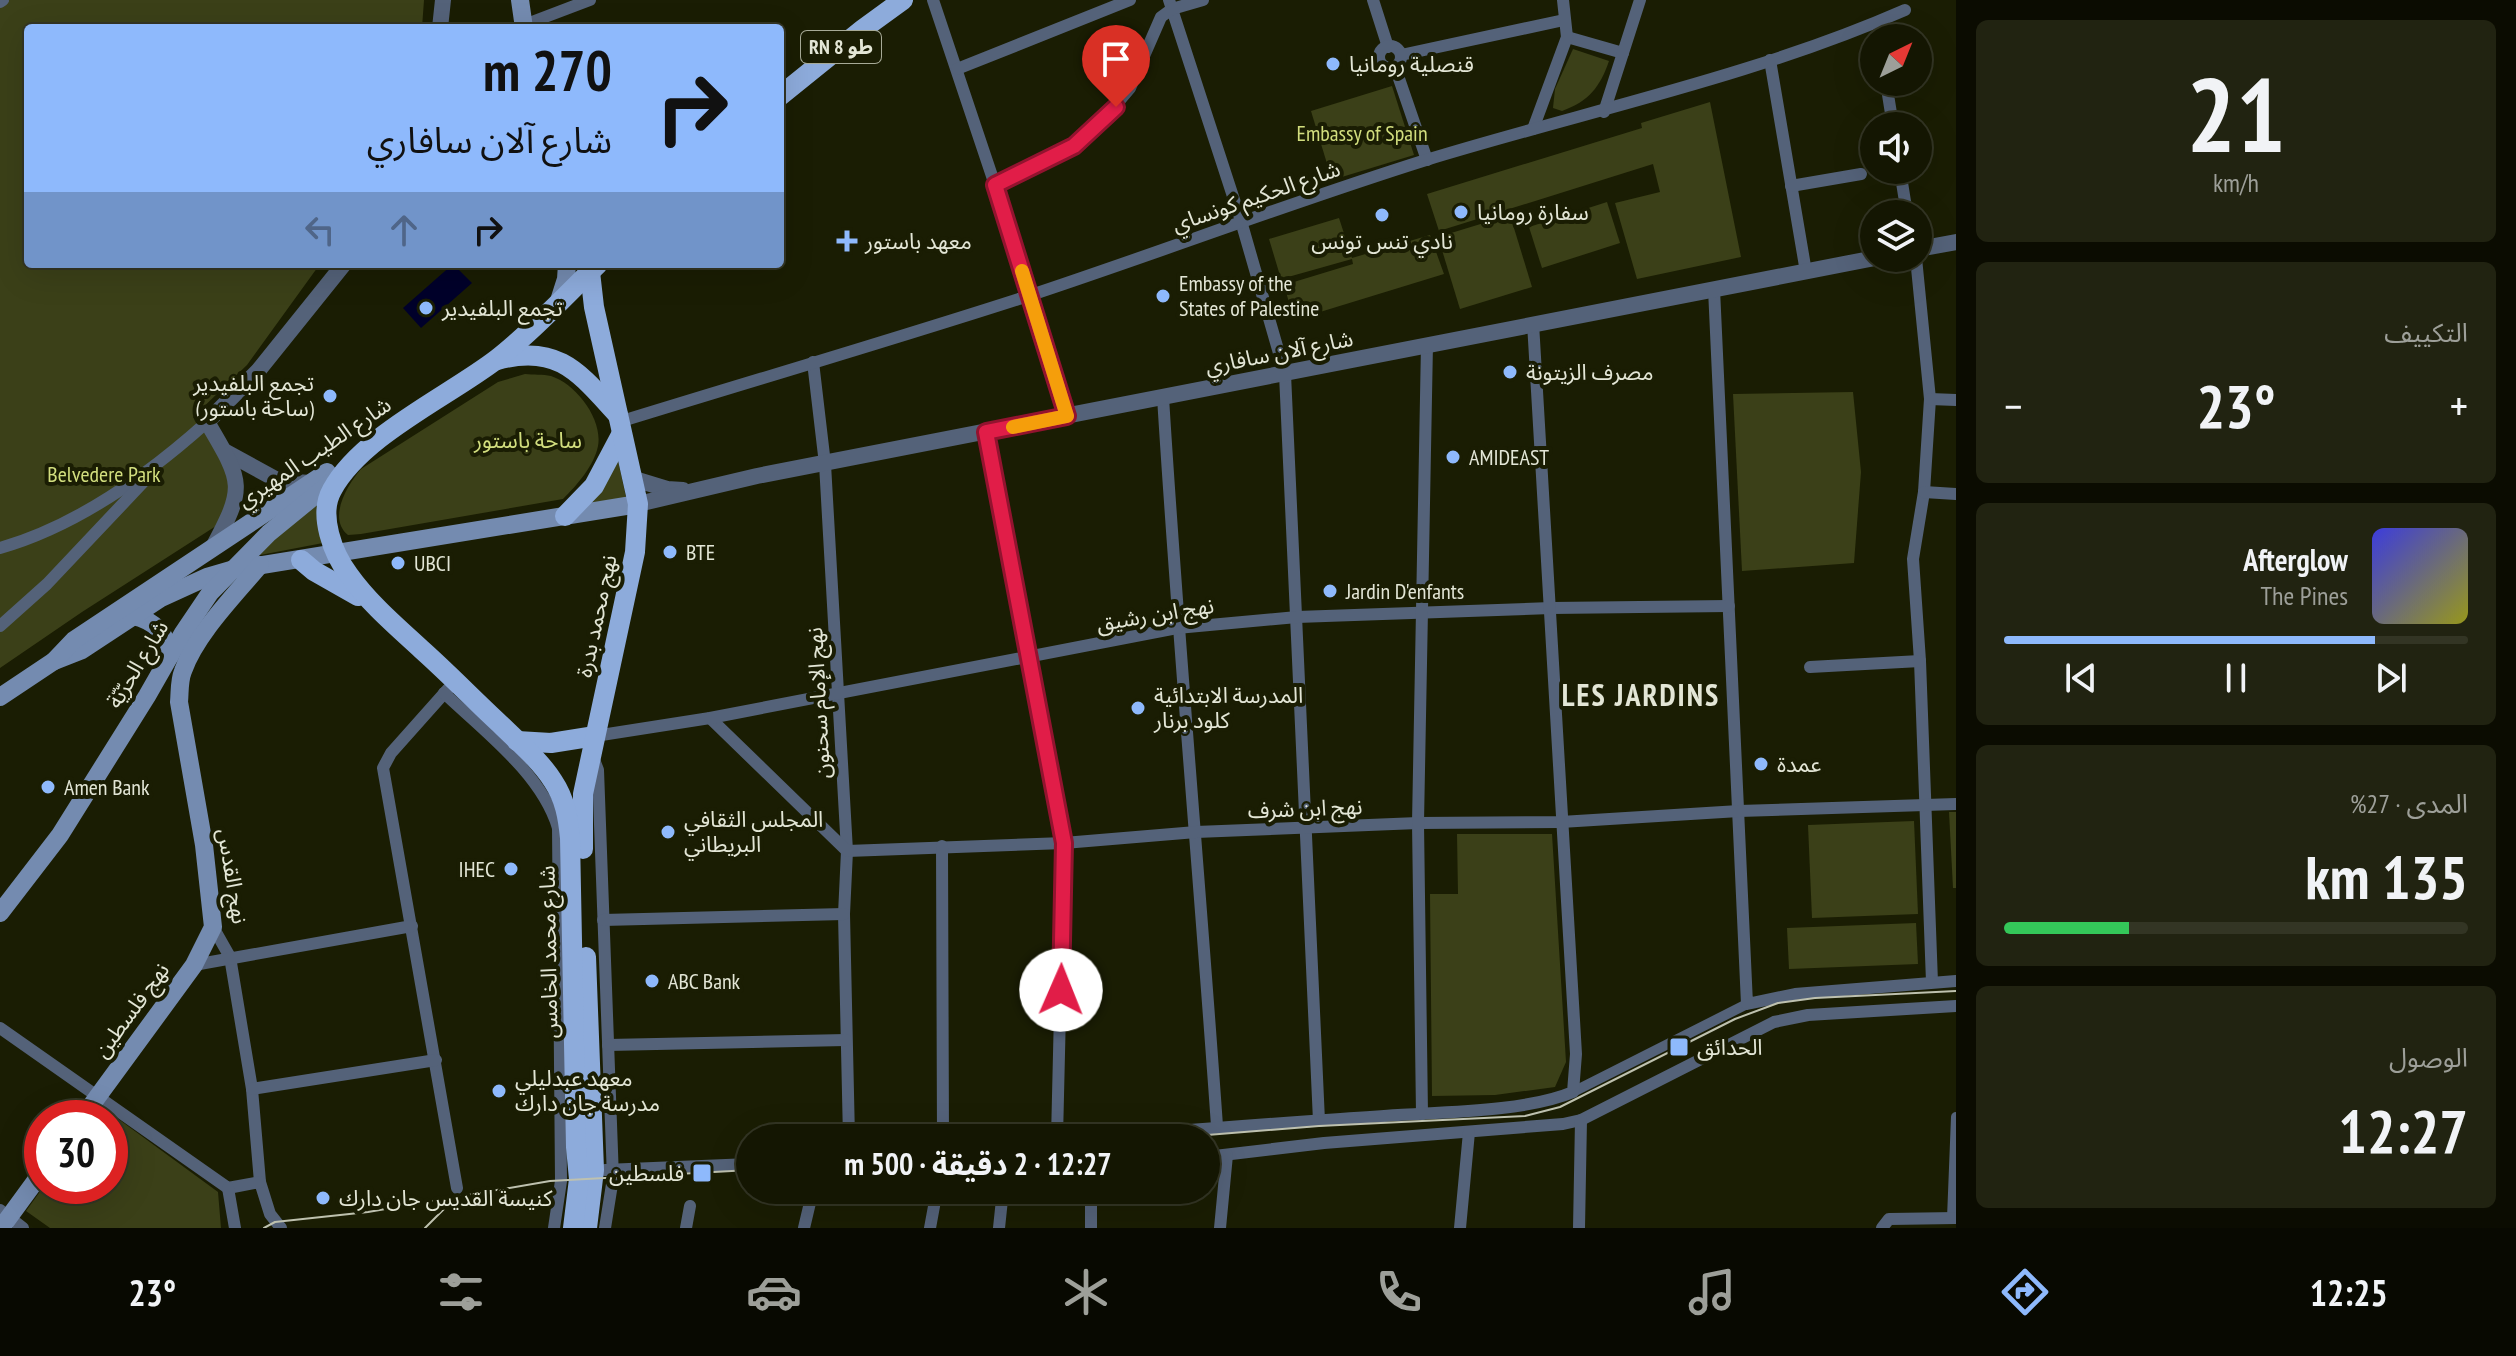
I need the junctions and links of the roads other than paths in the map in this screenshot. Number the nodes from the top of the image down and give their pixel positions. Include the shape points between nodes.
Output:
1 (443, 0) edge
2 (520, 0) edge
3 (590, 0) edge
4 (903, 0) edge
5 (933, 0) edge
6 (1130, 0) edge
7 (1203, 0) edge
8 (1373, 0) edge
9 (1563, 0) edge
10 (1640, 0) edge
11 (1170, 5) edge
12 (1905, 10) dead end
13 (1564, 20) junction
14 (1877, 22) joint
15 (440, 24) edge
16 (524, 24) edge
17 (531, 24) edge
18 (1567, 37) junction
19 (1388, 47) junction
20 (1623, 53) junction
21 (1770, 60) junction
22 (1398, 61) junction
23 (957, 69) junction
24 (784, 93) edge
25 (1604, 112) junction
26 (1533, 129) junction
27 (1427, 160) junction
28 (1860, 174) edge
29 (995, 185) junction
30 (1791, 186) junction
31 (1241, 221) junction
32 (1956, 242) edge
33 (1932, 246) edge
34 (1860, 261) edge
35 (341, 268) edge
36 (567, 268) edge
37 (591, 268) edge
38 (592, 268) edge
39 (1806, 272) junction
40 (1917, 272) edge
41 (1714, 289) junction
42 (1029, 295) junction
43 (556, 307) junction
44 (1533, 323) junction
45 (1427, 344) junction
46 (494, 361) junction
47 (813, 362) junction
48 (1285, 374) junction
49 (1163, 397) junction
50 (1930, 399) junction
51 (1956, 400) edge
52 (1067, 416) junction
53 (207, 422) junction
54 (620, 424) junction
55 (986, 432) junction
56 (386, 433) junction
57 (226, 452) junction
58 (164, 460) junction
59 (825, 464) junction
60 (348, 468) junction
61 (631, 478) junction
62 (311, 483) junction
63 (692, 491) junction
64 (1924, 492) junction
65 (1956, 494) edge
66 (638, 504) junction
67 (565, 516) junction
68 (0, 548) edge
69 (212, 549) junction
70 (337, 555) junction
71 (301, 560) junction
72 (260, 565) junction
73 (231, 570) junction
74 (1729, 606) junction
75 (1551, 608) junction
76 (379, 610) junction
77 (1421, 614) junction
78 (133, 616) junction
79 (1297, 617) junction
80 (0, 626) edge
81 (1177, 628) junction
82 (170, 656) junction
83 (1029, 656) junction
84 (54, 661) junction
85 (1920, 661) junction
86 (1810, 667) dead end
87 (449, 687) junction
88 (838, 694) junction
89 (147, 696) junction
90 (0, 697) edge
91 (179, 702) junction
92 (710, 718) junction
93 (517, 741) junction
94 (593, 743) junction
95 (1956, 804) edge
96 (1924, 805) junction
97 (1739, 811) junction
98 (1561, 822) junction
99 (1418, 823) junction
100 (1307, 829) junction
101 (1196, 832) junction
102 (1064, 843) junction
103 (942, 846) junction
104 (847, 851) junction
105 (0, 913) edge
106 (844, 914) junction
107 (603, 920) junction
108 (412, 926) junction
109 (213, 927) junction
110 (230, 957) junction
111 (194, 965) junction
112 (1956, 981) edge
113 (1932, 982) junction
114 (1747, 1002) junction
115 (1956, 1006) edge
116 (0, 1028) edge
117 (846, 1040) junction
118 (608, 1045) junction
119 (436, 1060) junction
120 (252, 1089) junction
121 (1573, 1092) junction
122 (98, 1097) junction
123 (96, 1100) edge
124 (1422, 1114) junction
125 (1956, 1117) edge
126 (1581, 1120) junction
127 (1319, 1121) junction
128 (849, 1124) edge
129 (943, 1124) edge
130 (1057, 1124) edge
131 (1217, 1124) edge
132 (1220, 1126) edge
133 (1469, 1132) junction
134 (1227, 1155) junction
135 (1220, 1156) edge
136 (736, 1165) edge
137 (603, 1170) junction
138 (260, 1182) junction
139 (228, 1188) junction
140 (457, 1188) dead end
141 (24, 1198) edge
142 (809, 1204) edge
143 (934, 1204) edge
144 (1002, 1204) edge
145 (1091, 1204) edge
146 (690, 1206) dead end
147 (1954, 1218) edge
148 (8, 1221) edge
149 (270, 1221) edge
150 (235, 1228) edge
151 (281, 1228) edge
152 (554, 1228) edge
153 (573, 1228) edge
154 (587, 1228) edge
155 (605, 1228) edge
156 (686, 1228) edge
157 (804, 1228) edge
158 (930, 1228) edge
159 (999, 1228) edge
160 (1091, 1228) edge
161 (1220, 1228) edge
162 (1460, 1228) edge
163 (1579, 1228) edge
164 (1882, 1228) edge

1 - 15 street
2 - 16 main road
3 - 17 street
4 - 24 main road, RN 8 طو
5 - 23 street
6 - 23 street
7 - 11 street
8 - 19 street
9 - 13 street
10 - 20 street
11 - 29 street via 1130,88 1097,127 1074,146
11 - 31 street
12 - 14 street, شارع الحكيم كونساي
13 - 18 street
13 - 22 street
14 - 21 street, شارع الحكيم كونساي
18 - 20 street
18 - 26 street
19 - 22 street via 1395,48
19 - 22 street via 1380,61 1388,68
20 - 25 street
21 - 25 street, شارع الحكيم كونساي
21 - 30 street
22 - 27 street
23 - 29 street
25 - 26 street, شارع الحكيم كونساي
26 - 27 street, شارع الحكيم كونساي
27 - 31 street, شارع الحكيم كونساي
28 - 30 street
29 - 42 street
30 - 39 street
31 - 42 street, شارع الحكيم كونساي
31 - 48 street
32 - 33 street
34 - 39 street, شارع آلان سافاري
35 - 53 street via 258,371
36 - 43 main road
37 - 43 main road, شارع الطيب المهيري
38 - 54 main road, نهج محمد بدرة via 594,307
39 - 41 street, شارع آلان سافاري
40 - 50 street
41 - 44 street, شارع آلان سافاري
41 - 74 street
42 - 47 street, شارع الحكيم كونساي
42 - 52 street
43 - 46 main road, شارع الطيب المهيري
44 - 45 street, شارع آلان سافاري
44 - 75 street
45 - 48 street, شارع آلان سافاري
45 - 77 street
46 - 54 main road via 515,355 564,362 585,379
46 - 56 main road, شارع الطيب المهيري
47 - 54 street, شارع الحكيم كونساي
47 - 59 street, نهج الإمام سحنون
48 - 49 street, شارع آلان سافاري
48 - 79 street
49 - 52 street, شارع آلان سافاري
49 - 81 street
50 - 51 street
50 - 64 street
52 - 55 street, شارع آلان سافاري
53 - 57 street
53 - 58 street
54 - 61 main road, نهج محمد بدرة
54 - 67 main road via 594,486
55 - 59 street, شارع آلان سافاري
55 - 83 street
56 - 60 main road
56 - 62 main road, شارع الطيب المهيري
57 - 62 street via 279,481
57 - 69 street via 236,500
58 - 68 street via 85,510
58 - 80 street
59 - 63 street, شارع آلان سافاري
59 - 88 street, نهج الإمام سحنون
60 - 70 main road via 331,491 327,508
60 - 73 main road, شارع الحرّيّة
61 - 63 street
61 - 66 main road, نهج محمد بدرة
62 - 69 main road, شارع الطيب المهيري
63 - 66 street, شارع آلان سافاري
64 - 65 street
64 - 85 street via 1913,559
66 - 67 main road
66 - 94 main road, نهج محمد بدرة via 635,552
67 - 70 main road
69 - 84 main road, شارع الطيب المهيري via 74,640
70 - 71 main road
70 - 76 main road
71 - 72 main road
71 - 76 main road
72 - 73 main road
72 - 91 main road, نهج القدس via 190,656
73 - 78 main road via 186,585
73 - 82 main road, شارع الحرّيّة
74 - 75 street, نهج ابن رشيق
74 - 97 street
75 - 77 street, نهج ابن رشيق
75 - 98 street
76 - 87 main road, شارع محمد الخامس
77 - 79 street, نهج ابن رشيق
77 - 99 street
78 - 82 main road via 155,624
78 - 84 main road via 82,650
79 - 81 street, نهج ابن رشيق
79 - 100 street
81 - 83 street, نهج ابن رشيق
81 - 101 street
82 - 89 main road, شارع الحرّيّة
83 - 88 street, نهج ابن رشيق
83 - 102 street
84 - 90 main road
85 - 86 street
85 - 96 street
87 - 93 main road, شارع محمد الخامس
87 - 108 street via 383,768
87 - 152 street via 542,792 558,828 561,1181
88 - 92 street, نهج ابن رشيق
88 - 104 street, نهج الإمام سحنون
89 - 91 main road via 167,694
89 - 105 main road, شارع الحرّيّة via 60,835
91 - 109 main road, نهج القدس
92 - 94 street, نهج ابن رشيق
92 - 104 street
93 - 94 main road
93 - 153 main road, شارع محمد الخامس via 552,779 567,810 579,1179
94 - 107 street
94 - 137 main road, شارع محمد الخامس via 582,806 590,1105
95 - 96 street, نهج ابن شرف
96 - 97 street, نهج ابن شرف
96 - 113 street
97 - 98 street, نهج ابن شرف
97 - 114 street
98 - 99 street, نهج ابن شرف
98 - 121 street via 1576,1054
99 - 100 street, نهج ابن شرف
99 - 124 street
100 - 101 street, نهج ابن شرف
100 - 127 street
101 - 102 street, نهج ابن شرف
101 - 131 street
102 - 103 street, نهج ابن شرف
102 - 130 street
103 - 104 street, نهج ابن شرف
103 - 129 street
104 - 106 street, نهج الإمام سحنون
106 - 107 street
106 - 117 street, نهج الإمام سحنون
107 - 118 street
108 - 110 street
108 - 119 street
109 - 110 street, نهج القدس
109 - 111 main road, نهج فلسطين
110 - 111 street
110 - 120 street, نهج القدس
111 - 122 main road, نهج فلسطين
112 - 113 street
113 - 114 street
114 - 121 street
115 - 126 street via 1774,1022
116 - 122 street
117 - 118 street
117 - 128 street, نهج الإمام سحنون
118 - 137 street
119 - 120 street
119 - 140 street
120 - 138 street, نهج القدس
121 - 124 street via 1539,1103
122 - 123 main road, نهج فلسطين
122 - 139 street
124 - 127 street
125 - 147 street
126 - 133 street
126 - 163 street
127 - 132 street
133 - 134 street
133 - 162 street
134 - 135 street
134 - 161 street
136 - 137 street
137 - 154 main road, شارع محمد الخامس
137 - 155 street
138 - 139 street
138 - 149 street, نهج القدس
139 - 150 street
141 - 148 main road
142 - 157 street
143 - 158 street
144 - 159 street
145 - 160 street
146 - 156 street
147 - 164 street via 1889,1219
149 - 151 street

